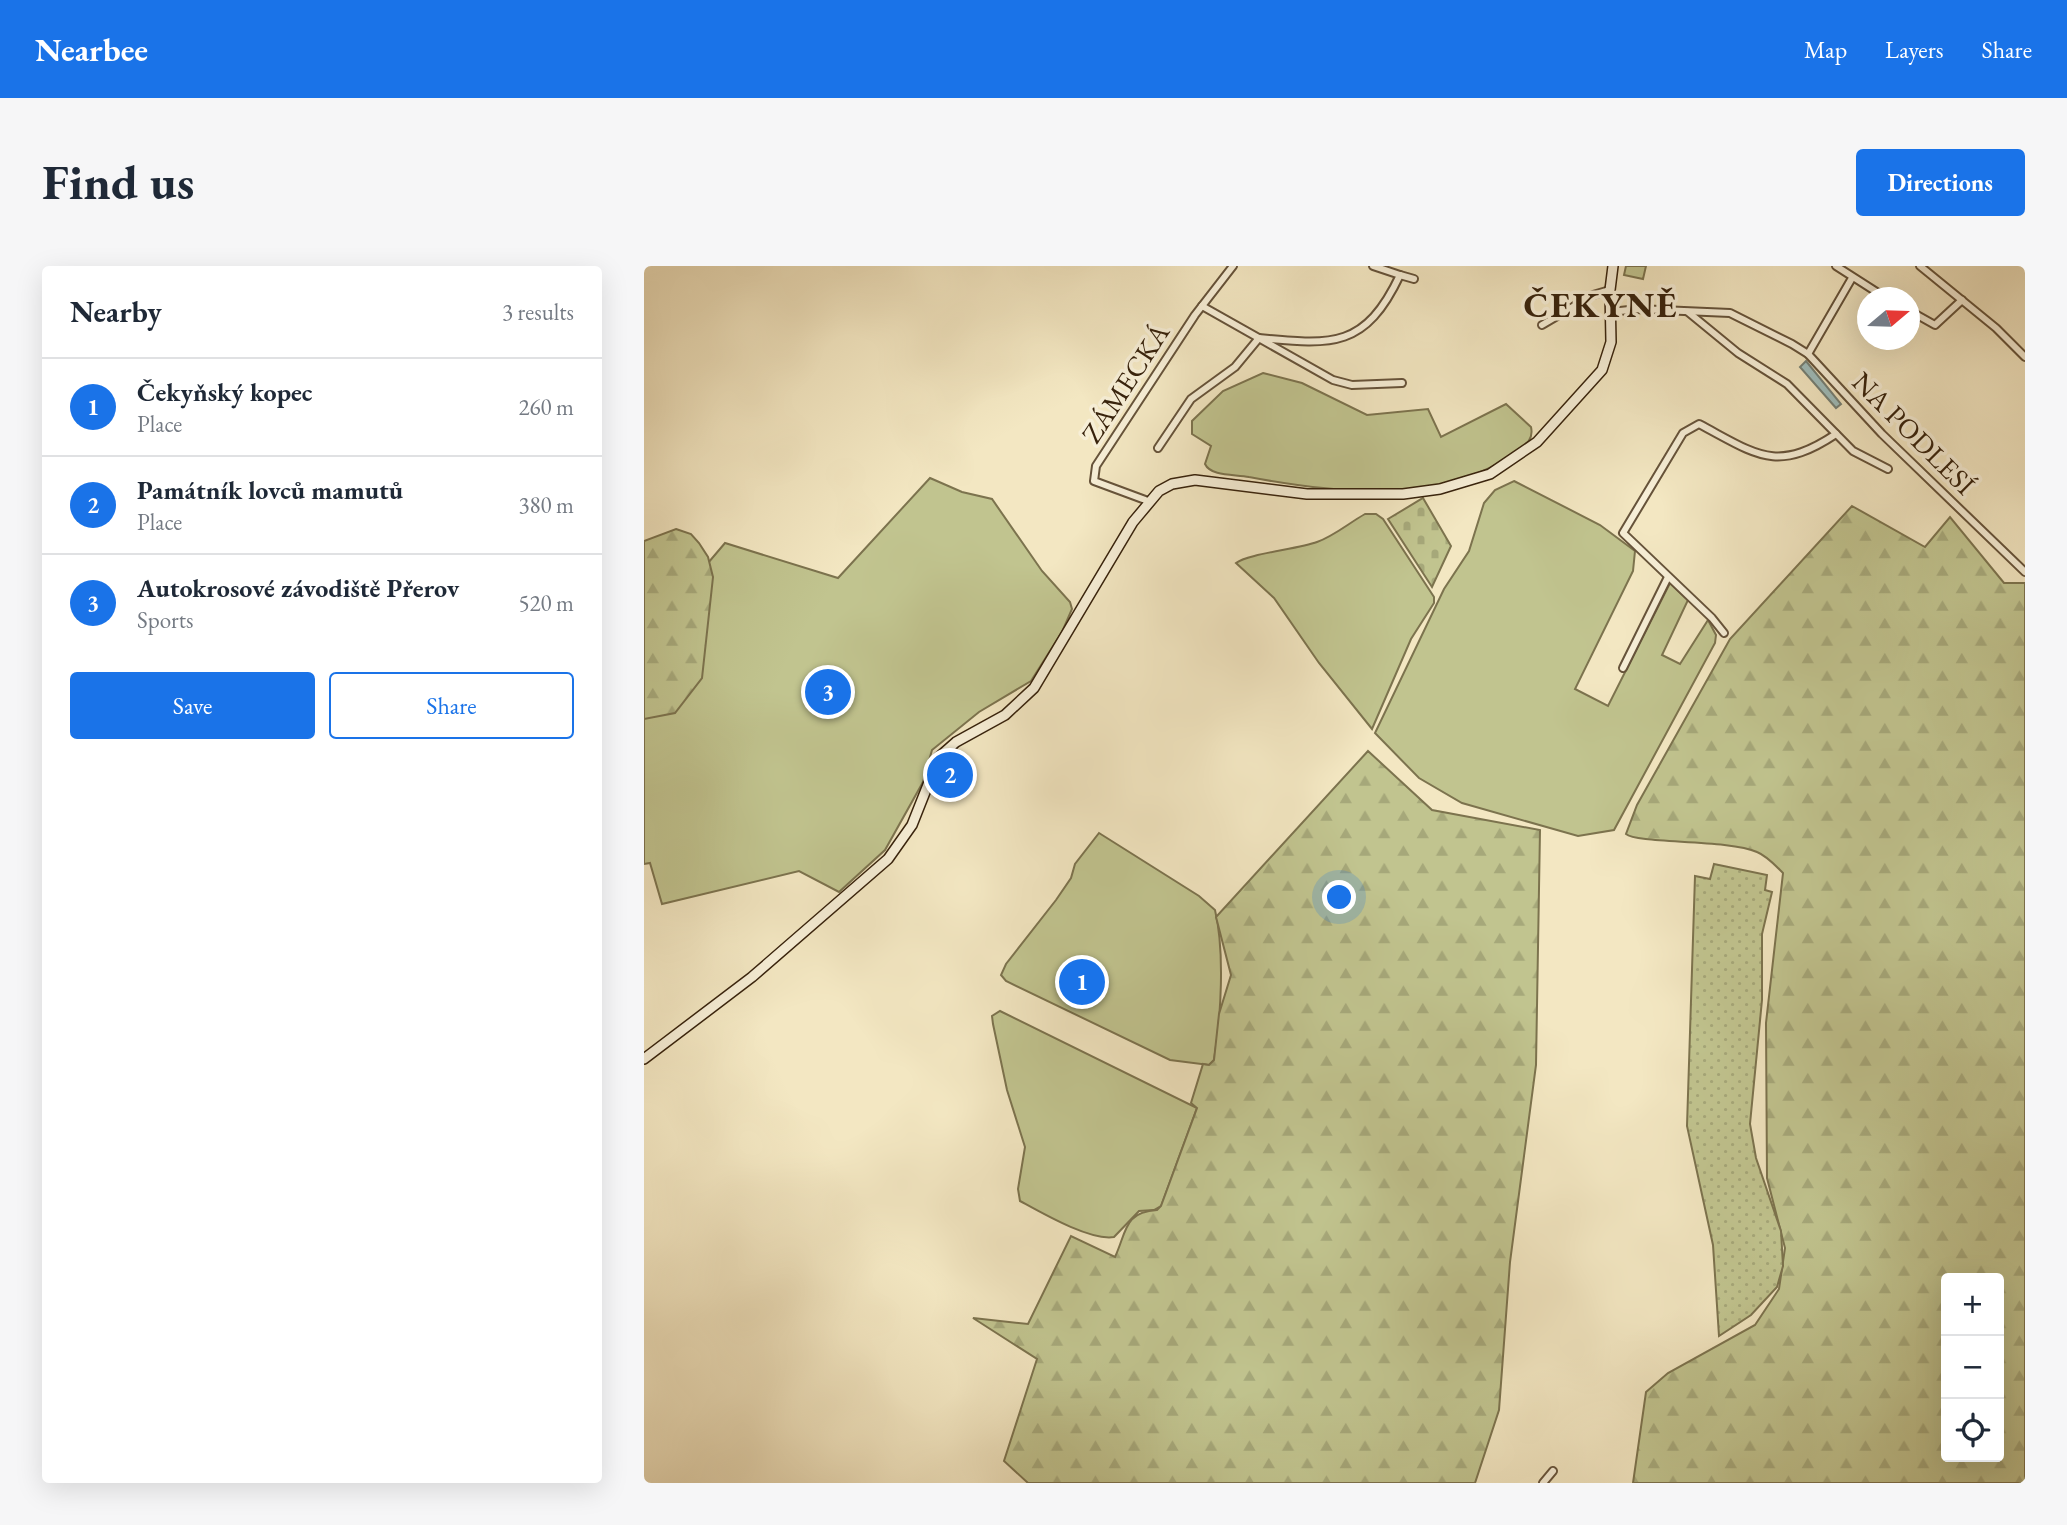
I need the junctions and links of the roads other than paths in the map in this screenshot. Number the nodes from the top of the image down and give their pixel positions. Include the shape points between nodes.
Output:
1 (1233, 266) edge
2 (1373, 266) edge
3 (1613, 266) edge
4 (1836, 266) edge
5 (1920, 266) edge
6 (1400, 275) junction
7 (1852, 278) junction
8 (1414, 279) dead end
9 (1867, 287) edge
10 (1610, 290) junction
11 (1962, 300) junction
12 (1202, 306) junction
13 (1611, 312) junction
14 (1688, 312) junction
15 (1920, 317) edge
16 (1542, 325) dead end
17 (1259, 338) junction
18 (1808, 354) junction
19 (2025, 357) edge
20 (1402, 383) dead end
21 (1836, 434) junction
22 (1158, 448) dead end
23 (1888, 469) dead end
24 (1148, 501) junction
25 (2025, 572) edge
26 (1668, 577) junction
27 (1724, 633) dead end
28 (1623, 668) dead end
29 (644, 1059) edge
30 (1553, 1471) dead end
31 (1543, 1483) edge

1 - 12 street, ZÁMECKÁ
2 - 6 street
3 - 10 main road
4 - 7 street
5 - 11 street
6 - 8 street
6 - 17 street via 1378,315 1329,342
7 - 9 street
7 - 18 street
10 - 13 main road
10 - 16 street via 1592,295
11 - 15 street via 1936,325
11 - 19 street
12 - 17 street
12 - 24 street, ZÁMECKÁ via 1096,466 1094,481
13 - 14 street, NA PODLESÍ
13 - 24 main road via 1610,350 1597,376 1531,448 1490,474 1440,489 1376,495 1307,494 1195,480 1167,486
14 - 18 street, NA PODLESÍ via 1730,313
14 - 21 street via 1738,353 1787,384
17 - 20 street via 1333,380 1352,385
17 - 22 street via 1235,367 1191,399
18 - 25 street, NA PODLESÍ via 1882,434
21 - 23 street via 1853,451
21 - 26 street via 1813,449 1782,459 1755,454 1699,424 1683,433 1623,533
24 - 29 main road via 1034,688 1005,715 956,742 939,757 912,825 888,859 752,978
26 - 27 street
26 - 28 street
30 - 31 street

